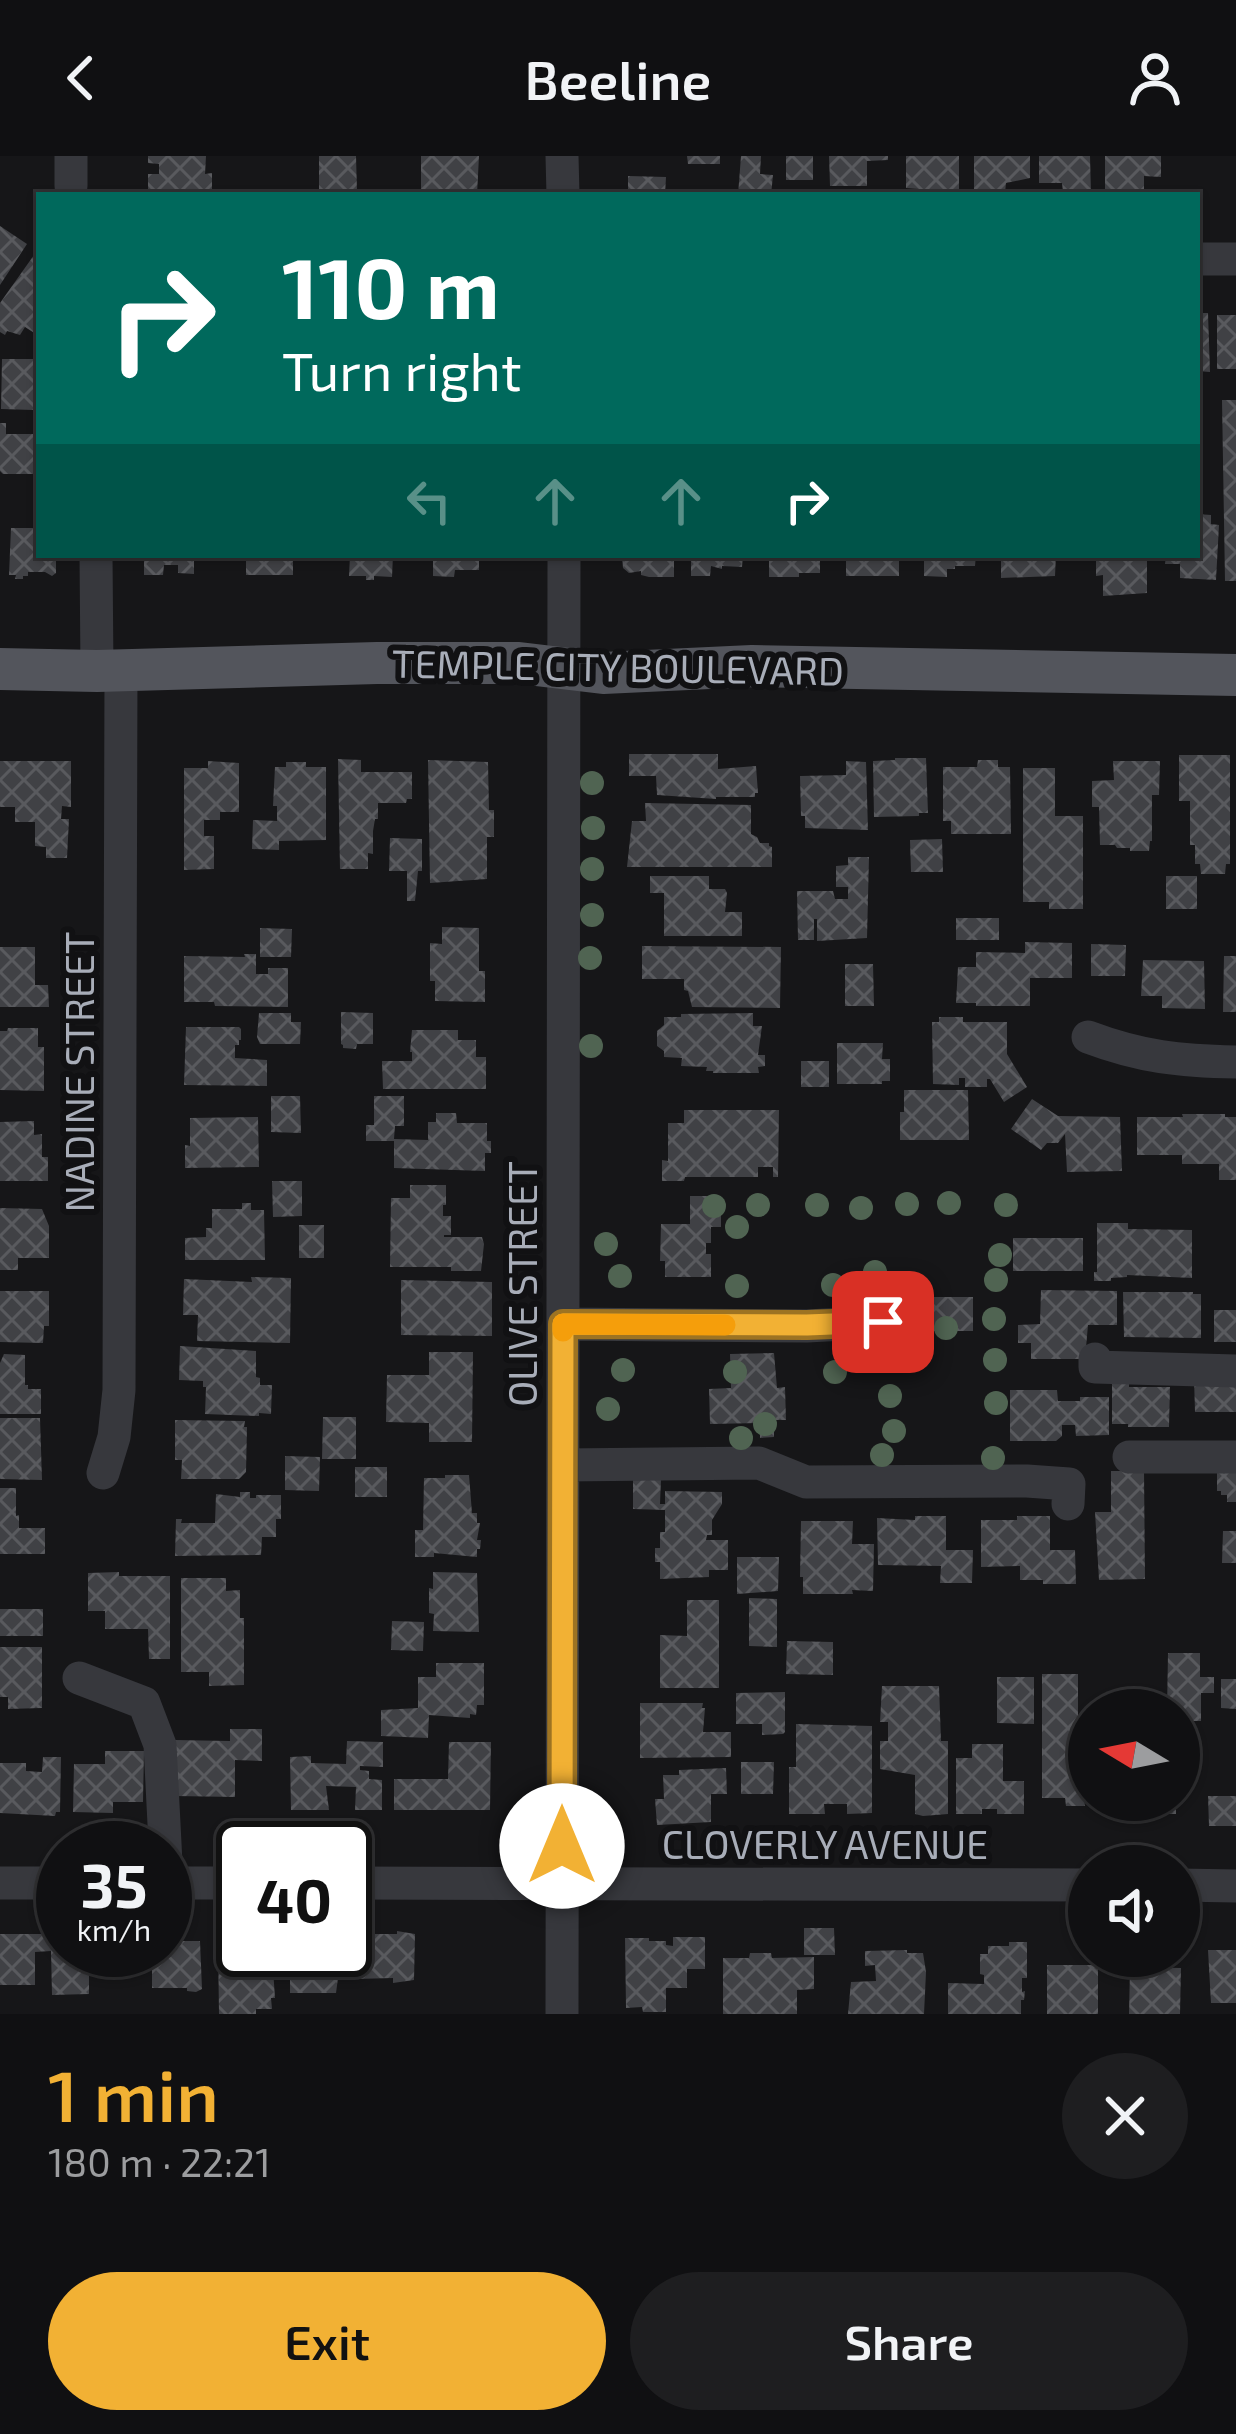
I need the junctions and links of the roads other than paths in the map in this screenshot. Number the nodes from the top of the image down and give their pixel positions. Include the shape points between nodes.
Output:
1 (562, 156) edge
2 (562, 192) edge
3 (1200, 259) edge
4 (1236, 259) edge
5 (97, 558) edge
6 (564, 558) edge
7 (0, 669) edge
8 (109, 670) junction
9 (563, 670) junction
10 (1236, 675) edge
11 (1088, 1037) dead end
12 (1236, 1062) edge
13 (883, 1322) dead end
14 (563, 1324) junction
15 (1095, 1359) dead end
16 (1236, 1371) edge
17 (1129, 1457) dead end
18 (1236, 1457) edge
19 (562, 1465) junction
20 (103, 1473) dead end
21 (1068, 1504) dead end
22 (79, 1678) dead end
23 (163, 1821) edge
24 (0, 1883) edge
25 (36, 1883) edge
26 (372, 1883) edge
27 (561, 1884) junction
28 (1068, 1885) edge
29 (1200, 1886) edge
30 (1236, 1886) edge
31 (562, 2014) edge

1 - 2 street
3 - 4 street
5 - 8 street, NADINE STREET
6 - 9 street, OLIVE STREET
7 - 8 main road, TEMPLE CITY BOULEVARD
8 - 9 main road, TEMPLE CITY BOULEVARD via 519,663
8 - 20 street, NADINE STREET via 118,1390
9 - 10 main road, TEMPLE CITY BOULEVARD
9 - 14 street, OLIVE STREET
11 - 12 street via 1125,1052
13 - 14 street
14 - 19 street, OLIVE STREET
15 - 16 street via 1095,1367
17 - 18 street
19 - 21 street via 759,1462 806,1482 1069,1484
19 - 27 street, OLIVE STREET
22 - 23 street via 144,1703 160,1744
24 - 25 street
26 - 27 street, CLOVERLY AVENUE
27 - 28 street, CLOVERLY AVENUE
27 - 31 street, OLIVE STREET
29 - 30 street

